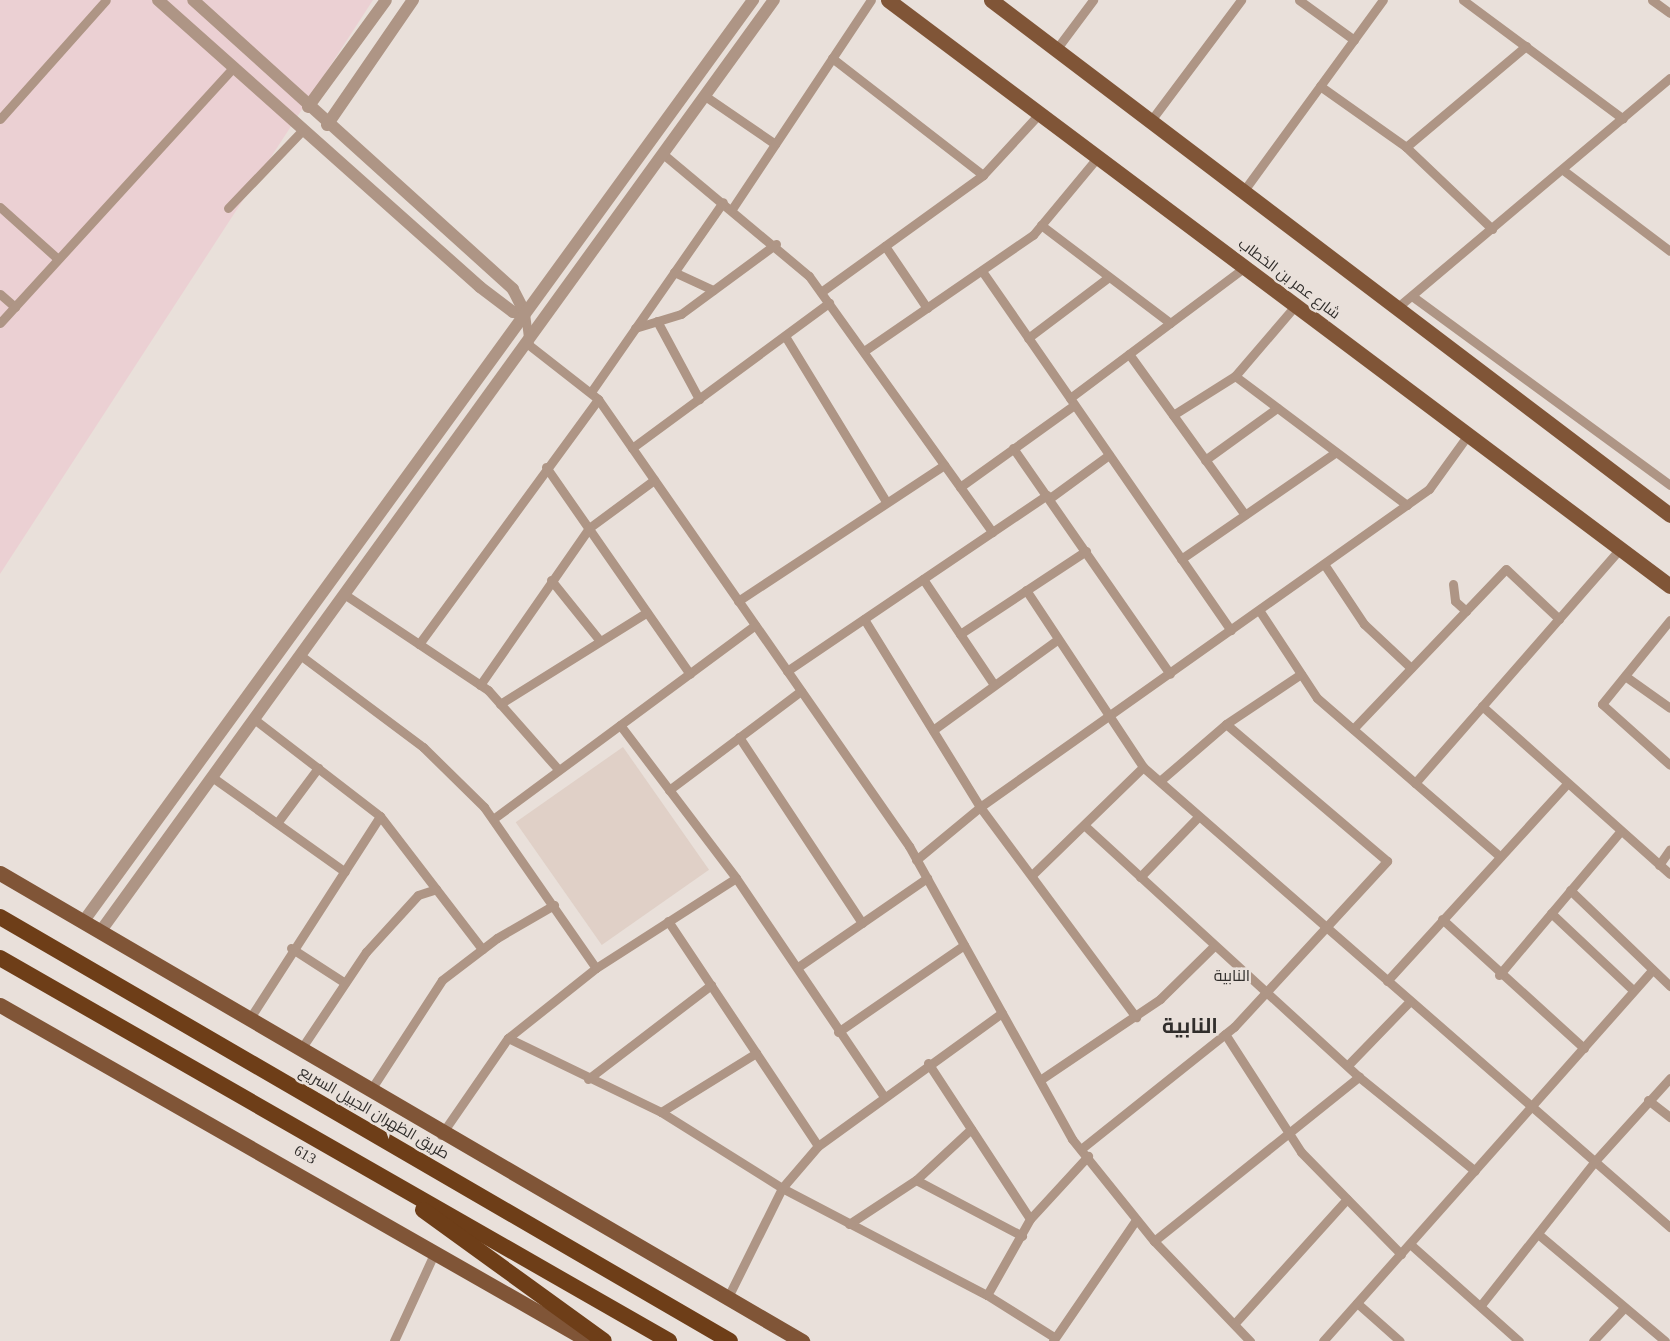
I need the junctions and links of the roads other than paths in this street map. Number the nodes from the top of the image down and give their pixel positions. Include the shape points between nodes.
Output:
1 (106, 0) edge
2 (193, 0) edge
3 (386, 0) edge
4 (413, 0) edge
5 (753, 0) edge
6 (774, 0) edge
7 (872, 0) edge
8 (888, 0) edge
9 (991, 0) edge
10 (1093, 0) edge
11 (1241, 0) edge
12 (1299, 0) edge
13 (1383, 0) edge
14 (1463, 0) edge
15 (1652, 0) edge
16 (163, 2) edge
17 (1670, 13) edge
18 (1354, 40) junction
19 (1526, 46) junction
20 (1055, 51) junction
21 (832, 58) junction
22 (232, 69) junction
23 (1670, 78) edge
24 (1320, 86) junction
25 (705, 96) junction
26 (308, 107) junction
27 (1039, 114) junction
28 (0, 119) edge
29 (1152, 119) junction
30 (1623, 119) junction
31 (327, 125) junction
32 (301, 132) junction
33 (775, 144) junction
34 (1406, 147) junction
35 (663, 154) junction
36 (1097, 158) junction
37 (1563, 170) junction
38 (983, 175) junction
39 (1245, 189) junction
40 (723, 202) junction
41 (0, 207) edge
42 (228, 208) dead end
43 (732, 209) junction
44 (1041, 225) junction
45 (1492, 229) junction
46 (776, 244) junction
47 (885, 246) junction
48 (1670, 251) edge
49 (58, 259) junction
50 (1244, 268) junction
51 (982, 271) junction
52 (674, 272) junction
53 (1109, 277) junction
54 (713, 290) junction
55 (821, 292) junction
56 (0, 294) edge
57 (1412, 296) junction
58 (829, 303) junction
59 (1295, 306) junction
60 (1400, 306) junction
61 (15, 307) junction
62 (927, 308) junction
63 (525, 313) junction
64 (657, 321) junction
65 (0, 323) edge
66 (1170, 323) junction
67 (635, 328) junction
68 (785, 336) junction
69 (1028, 338) junction
70 (529, 345) junction
71 (864, 351) junction
72 (1129, 354) junction
73 (1235, 376) junction
74 (594, 395) junction
75 (699, 399) junction
76 (1072, 401) junction
77 (1277, 408) junction
78 (1173, 415) junction
79 (1468, 435) junction
80 (632, 448) junction
81 (1013, 448) junction
82 (1336, 452) junction
83 (1109, 455) junction
84 (1205, 460) junction
85 (944, 465) junction
86 (546, 467) junction
87 (654, 480) junction
88 (1670, 485) edge
89 (960, 487) junction
90 (1048, 497) junction
91 (885, 500) junction
92 (1407, 505) junction
93 (1245, 515) junction
94 (1670, 515) edge
95 (589, 528) junction
96 (992, 532) junction
97 (1620, 549) junction
98 (1086, 551) junction
99 (1181, 559) junction
100 (1324, 564) junction
101 (551, 579) junction
102 (923, 579) junction
103 (1453, 584) dead end
104 (1670, 586) edge
105 (1026, 590) junction
106 (344, 594) junction
107 (738, 601) junction
108 (1258, 610) junction
109 (1466, 611) junction
110 (647, 612) junction
111 (864, 619) junction
112 (1559, 619) junction
113 (1670, 620) edge
114 (755, 625) junction
115 (1231, 630) junction
116 (960, 634) junction
117 (1057, 640) junction
118 (600, 641) junction
119 (419, 644) junction
120 (300, 655) junction
121 (1411, 668) junction
122 (787, 671) junction
123 (690, 674) junction
124 (1170, 674) junction
125 (1301, 674) junction
126 (1625, 676) junction
127 (993, 683) junction
128 (480, 685) junction
129 (801, 691) junction
130 (500, 704) junction
131 (1482, 706) junction
132 (1670, 708) edge
133 (1113, 717) junction
134 (254, 719) junction
135 (1226, 724) junction
136 (620, 726) junction
137 (1353, 729) junction
138 (933, 730) junction
139 (739, 737) junction
140 (1670, 765) edge
141 (1143, 766) junction
142 (318, 768) junction
143 (557, 768) junction
144 (212, 777) junction
145 (1161, 780) junction
146 (1415, 783) junction
147 (1566, 785) junction
148 (669, 790) junction
149 (173, 800) junction
150 (980, 807) junction
151 (189, 810) junction
152 (380, 816) junction
153 (1198, 817) junction
154 (493, 819) junction
155 (277, 823) junction
156 (1084, 825) junction
157 (1620, 832) junction
158 (1670, 849) edge
159 (1498, 855) junction
160 (916, 860) junction
161 (1659, 865) junction
162 (345, 872) junction
163 (0, 873) edge
164 (1670, 874) edge
165 (1032, 875) junction
166 (1140, 877) junction
167 (736, 878) junction
168 (927, 878) junction
169 (436, 889) junction
170 (1570, 890) junction
171 (0, 904) edge
172 (554, 905) junction
173 (1551, 913) junction
174 (0, 917) edge
175 (1442, 919) junction
176 (668, 921) junction
177 (83, 922) junction
178 (862, 923) junction
179 (1329, 930) junction
180 (100, 932) junction
181 (964, 945) junction
182 (1215, 946) junction
183 (291, 948) junction
184 (482, 949) junction
185 (0, 958) edge
186 (798, 967) junction
187 (596, 968) junction
188 (0, 969) edge
189 (1652, 970) junction
190 (1499, 975) junction
191 (1387, 981) junction
192 (345, 983) junction
193 (711, 986) junction
194 (1670, 986) edge
195 (1633, 990) junction
196 (1270, 991) junction
197 (73, 1001) junction
198 (1410, 1001) junction
199 (151, 1003) junction
200 (0, 1005) edge
201 (1002, 1014) junction
202 (1136, 1017) junction
203 (250, 1018) junction
204 (838, 1032) junction
205 (1225, 1035) junction
206 (508, 1038) junction
207 (1584, 1048) junction
208 (301, 1049) junction
209 (756, 1053) junction
210 (928, 1063) junction
211 (1348, 1065) junction
212 (1359, 1077) junction
213 (1670, 1078) edge
214 (588, 1079) junction
215 (1040, 1080) junction
216 (370, 1091) junction
217 (883, 1095) junction
218 (1648, 1100) junction
219 (1532, 1107) junction
220 (661, 1112) junction
221 (1670, 1117) edge
222 (972, 1129) junction
223 (441, 1135) junction
224 (1289, 1135) junction
225 (818, 1146) junction
226 (1084, 1153) junction
227 (351, 1159) junction
228 (1595, 1161) junction
229 (1475, 1171) junction
230 (916, 1180) junction
231 (782, 1188) junction
232 (1347, 1199) junction
233 (1030, 1219) junction
234 (1136, 1220) junction
235 (849, 1224) junction
236 (1670, 1227) edge
237 (1538, 1234) junction
238 (1022, 1236) junction
239 (1154, 1241) junction
240 (1410, 1244) junction
241 (435, 1252) junction
242 (1401, 1254) junction
243 (987, 1295) junction
244 (728, 1297) junction
245 (1357, 1303) junction
246 (1481, 1305) junction
247 (1623, 1309) junction
248 (1234, 1323) junction
249 (1054, 1339) edge
250 (394, 1341) edge
251 (589, 1341) edge
252 (604, 1341) edge
253 (669, 1341) edge
254 (730, 1341) edge
255 (802, 1341) edge
256 (1250, 1341) edge
257 (1323, 1341) edge
258 (1400, 1341) edge
259 (1518, 1341) edge
260 (1593, 1341) edge
261 (1665, 1341) edge

1 - 28 street
2 - 26 street
3 - 26 street
4 - 31 street
5 - 63 street
6 - 25 street
7 - 21 street
8 - 27 main road, شارع عمر بن الخطاب
9 - 20 main road
10 - 20 street
11 - 29 street
12 - 18 street
13 - 18 street
14 - 19 street
15 - 17 street
16 - 22 street
18 - 24 street
19 - 30 street
19 - 34 street
20 - 29 main road
21 - 33 street
21 - 38 street
22 - 32 street
22 - 49 street
23 - 30 street
24 - 34 street
24 - 39 street
25 - 33 street
25 - 35 street
26 - 31 street
27 - 36 main road, شارع عمر بن الخطاب
27 - 38 street
29 - 39 main road
30 - 37 street
31 - 63 street via 513,289
32 - 42 street
32 - 63 street via 501,305
33 - 43 street
34 - 45 street
35 - 40 street
35 - 70 street
36 - 44 street
36 - 50 main road, شارع عمر بن الخطاب
37 - 45 street
37 - 48 street
38 - 47 street
39 - 60 main road
40 - 43 street
40 - 52 street
41 - 49 street
43 - 46 street
44 - 51 street
44 - 53 street
45 - 57 street
46 - 54 street
46 - 55 street
47 - 55 street
47 - 62 street
49 - 61 street
50 - 59 main road, شارع عمر بن الخطاب
50 - 66 street
51 - 62 street
51 - 69 street
52 - 54 street
52 - 67 street
53 - 66 street
53 - 69 street
54 - 64 street via 681,314
55 - 58 street
56 - 61 street
57 - 60 street
57 - 88 street
58 - 68 street
58 - 71 street
59 - 73 street
59 - 79 main road, شارع عمر بن الخطاب
60 - 94 main road
61 - 65 street
62 - 71 street
63 - 70 street
63 - 149 street
64 - 67 street
64 - 75 street
66 - 72 street
67 - 74 street
68 - 75 street
68 - 91 street
69 - 76 street
70 - 74 street
70 - 106 street
71 - 85 street
72 - 76 street
72 - 78 street
73 - 77 street
73 - 78 street
74 - 80 street
74 - 86 street
75 - 80 street
76 - 81 street
76 - 83 street
77 - 82 street
77 - 84 street
78 - 84 street
79 - 92 street via 1429,489
79 - 97 main road, شارع عمر بن الخطاب
80 - 87 street
81 - 89 street
81 - 90 street
82 - 92 street
82 - 93 street
83 - 90 street
83 - 99 street
84 - 93 street
85 - 89 street
85 - 91 street
86 - 95 street
86 - 119 street
87 - 95 street
87 - 107 street
89 - 96 street
90 - 96 street
90 - 98 street
91 - 107 street
92 - 100 street
93 - 99 street
95 - 101 street
95 - 110 street
96 - 102 street
97 - 104 main road, شارع عمر بن الخطاب
97 - 112 street
98 - 105 street
98 - 124 street
99 - 115 street
100 - 108 street
100 - 121 street via 1364,624
101 - 118 street
101 - 128 street
102 - 111 street
102 - 116 street
103 - 109 street via 1455,601
105 - 116 street
105 - 117 street
106 - 119 street
106 - 120 street
107 - 114 street
108 - 115 street
108 - 125 street
109 - 112 street via 1506,569
109 - 121 street
110 - 118 street
110 - 123 street
111 - 122 street
111 - 138 street
112 - 131 street
113 - 126 street
114 - 122 street
114 - 123 street
115 - 124 street
116 - 127 street
117 - 127 street
117 - 133 street
118 - 130 street
119 - 128 street
120 - 134 street
120 - 154 street via 423,747
121 - 137 street
122 - 129 street
123 - 136 street
124 - 133 street
125 - 135 street
125 - 137 street via 1317,698
126 - 132 street
126 - 140 street via 1602,704
127 - 138 street
128 - 130 street
129 - 139 street
129 - 160 street
130 - 143 street
131 - 146 street
131 - 147 street
133 - 141 street
133 - 150 street
134 - 142 street
134 - 144 street
135 - 145 street
135 - 179 street via 1387,861
136 - 143 street
136 - 148 street
137 - 146 street
138 - 150 street
139 - 148 street
139 - 178 street
141 - 145 street
141 - 156 street
142 - 152 street
142 - 155 street
143 - 154 street
144 - 151 street
144 - 155 street
145 - 153 street
146 - 159 street
147 - 157 street
147 - 159 street
148 - 167 street
149 - 151 street
149 - 177 street
150 - 160 street
150 - 165 street
151 - 180 street
152 - 162 street
152 - 169 street
153 - 166 street
153 - 179 street
154 - 172 street
155 - 162 street
156 - 165 street
156 - 166 street
157 - 161 street
157 - 170 street
158 - 161 street
159 - 175 street
160 - 168 street
161 - 164 street
162 - 183 street
163 - 177 main road
165 - 202 street
166 - 182 street
167 - 176 street
167 - 186 street
168 - 178 street
168 - 181 street
169 - 184 street
169 - 192 street via 418,896
170 - 173 street
170 - 189 street
171 - 199 highway
172 - 184 street
172 - 187 street
173 - 190 street
173 - 195 street
174 - 199 highway, طريق الظهران الجبيل السريع
175 - 190 street
175 - 191 street
176 - 187 street
176 - 193 street
177 - 180 main road
178 - 186 street
179 - 191 street
179 - 196 street
180 - 203 main road
181 - 201 street
181 - 204 street
182 - 196 street
182 - 202 street
183 - 192 street
183 - 203 street
184 - 216 street via 442,980
185 - 197 highway, 613
186 - 204 street
187 - 206 street
188 - 197 highway
189 - 194 street
189 - 195 street
190 - 207 street
191 - 198 street
192 - 208 street
193 - 209 street
193 - 214 street
195 - 207 street
196 - 205 street
196 - 211 street
197 - 227 highway, 613
198 - 211 street
198 - 219 street
199 - 254 highway, طريق الظهران الجبيل السريع
200 - 241 main road, 613
201 - 210 street
201 - 215 street
202 - 215 street
203 - 208 main road
204 - 217 street
205 - 224 street
205 - 226 street
206 - 214 street
206 - 223 street
207 - 219 street
208 - 216 main road
209 - 220 street
209 - 225 street
210 - 217 street
210 - 222 street
211 - 212 street
212 - 224 street
212 - 229 street
213 - 218 street
214 - 220 street
215 - 226 street
216 - 223 main road
217 - 225 street
218 - 221 street
218 - 228 street
219 - 228 street
219 - 229 street
220 - 231 street
222 - 230 street
222 - 233 street
223 - 244 main road
224 - 232 street
224 - 239 street
225 - 231 street
226 - 233 street
226 - 234 street
227 - 252 highway
227 - 253 highway, 613
228 - 236 street
228 - 237 street
229 - 240 street
230 - 235 street
230 - 238 street
231 - 235 street
231 - 244 street
232 - 242 street
232 - 248 street
233 - 238 street
234 - 239 street
234 - 249 street
235 - 243 street
237 - 246 street
237 - 247 street
238 - 243 street
239 - 248 street
240 - 242 street
240 - 246 street
241 - 250 street
241 - 251 main road, 613
242 - 245 street
243 - 249 street
244 - 255 main road
245 - 257 street
245 - 258 street
246 - 259 street
247 - 260 street
247 - 261 street
248 - 256 street

